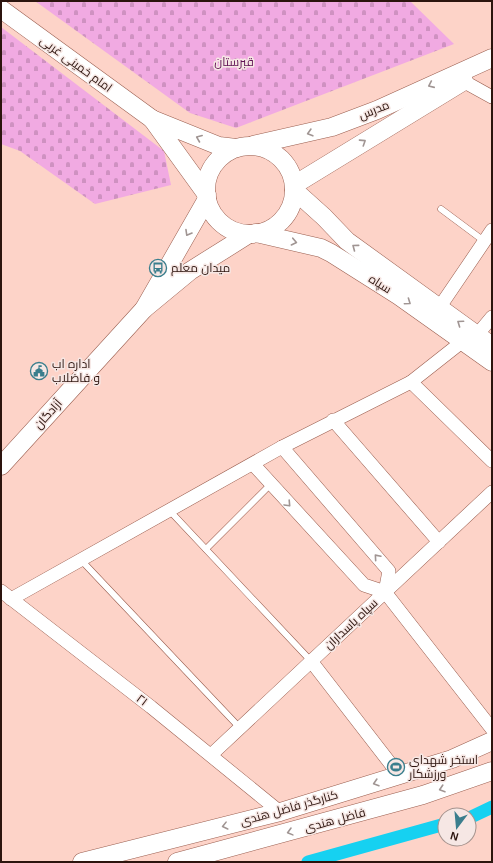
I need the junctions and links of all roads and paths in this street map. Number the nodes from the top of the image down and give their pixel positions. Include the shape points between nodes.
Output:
1 (1, 9) edge
2 (464, 81) junction
3 (492, 97) edge
4 (152, 119) junction
5 (243, 147) junction
6 (294, 187) junction
7 (207, 197) junction
8 (440, 209) dead end
9 (492, 230) edge
10 (253, 234) junction
11 (484, 241) junction
12 (439, 308) junction
13 (144, 309) junction
14 (492, 317) edge
15 (470, 338) junction
16 (492, 346) edge
17 (492, 362) edge
18 (410, 382) junction
19 (333, 420) junction
20 (282, 447) junction
21 (492, 461) edge
22 (253, 464) junction
23 (1, 466) edge
24 (270, 485) junction
25 (492, 492) edge
26 (169, 510) junction
27 (438, 542) junction
28 (206, 549) junction
29 (81, 560) junction
30 (385, 592) junction
31 (6, 595) edge
32 (311, 661) junction
33 (240, 728) junction
34 (492, 728) edge
35 (492, 741) edge
36 (211, 755) junction
37 (492, 771) edge
38 (400, 776) junction
39 (280, 812) junction
40 (82, 862) edge
41 (177, 862) edge

1 - 4 main road, امام خمینی غربی
2 - 3 street
2 -> 5 main road, مدرس via 492,58 377,110 332,127
6 -> 2 main road, مدرس
5 -> 4 main road, امام خمینی غربی via 219,146
4 - 7 main road, امام خمینی غربی
5 - 6 main road via 264,148 277,155 287,165
5 - 7 main road via 224,155 214,165 209,174
6 - 10 main road via 291,207 285,217 276,226
12 -> 6 main road, سپاه via 347,242
7 - 10 main road via 214,215 222,224 232,230
7 -> 13 main road
8 - 11 lane
9 - 11 street
10 - 13 main road via 190,271
10 -> 15 main road, سپاه via 320,248
11 - 12 street
15 -> 12 main road, سپاه
13 - 23 main road, آزادگان
14 - 15 street
15 - 16 main road, سپاه
15 - 17 main road, سپاه
15 - 18 street
18 - 19 street
18 - 21 street
19 - 20 street
19 - 27 street
20 - 22 street
30 -> 20 street via 389,571
22 - 24 street
22 - 26 street
24 - 28 lane
24 -> 30 street via 364,585
25 - 27 street, سپاه پاسداران
26 - 28 lane
26 - 29 street
27 - 30 street, سپاه پاسداران
28 - 32 lane
29 - 31 street
29 - 33 lane
30 - 32 street, سپاه پاسداران
30 - 34 street
31 - 36 street, ۲۱
32 - 33 street, سپاه پاسداران
32 - 38 street
33 - 36 street, سپاه پاسداران
35 - 38 main road, کنارگذر فاضل هندی via 452,759
36 - 39 street, ۲۱
37 -> 41 main road, فاضل هندی via 424,795
38 -> 39 main road, کنارگذر فاضل هندی
39 -> 40 main road, کنارگذر فاضل هندی

